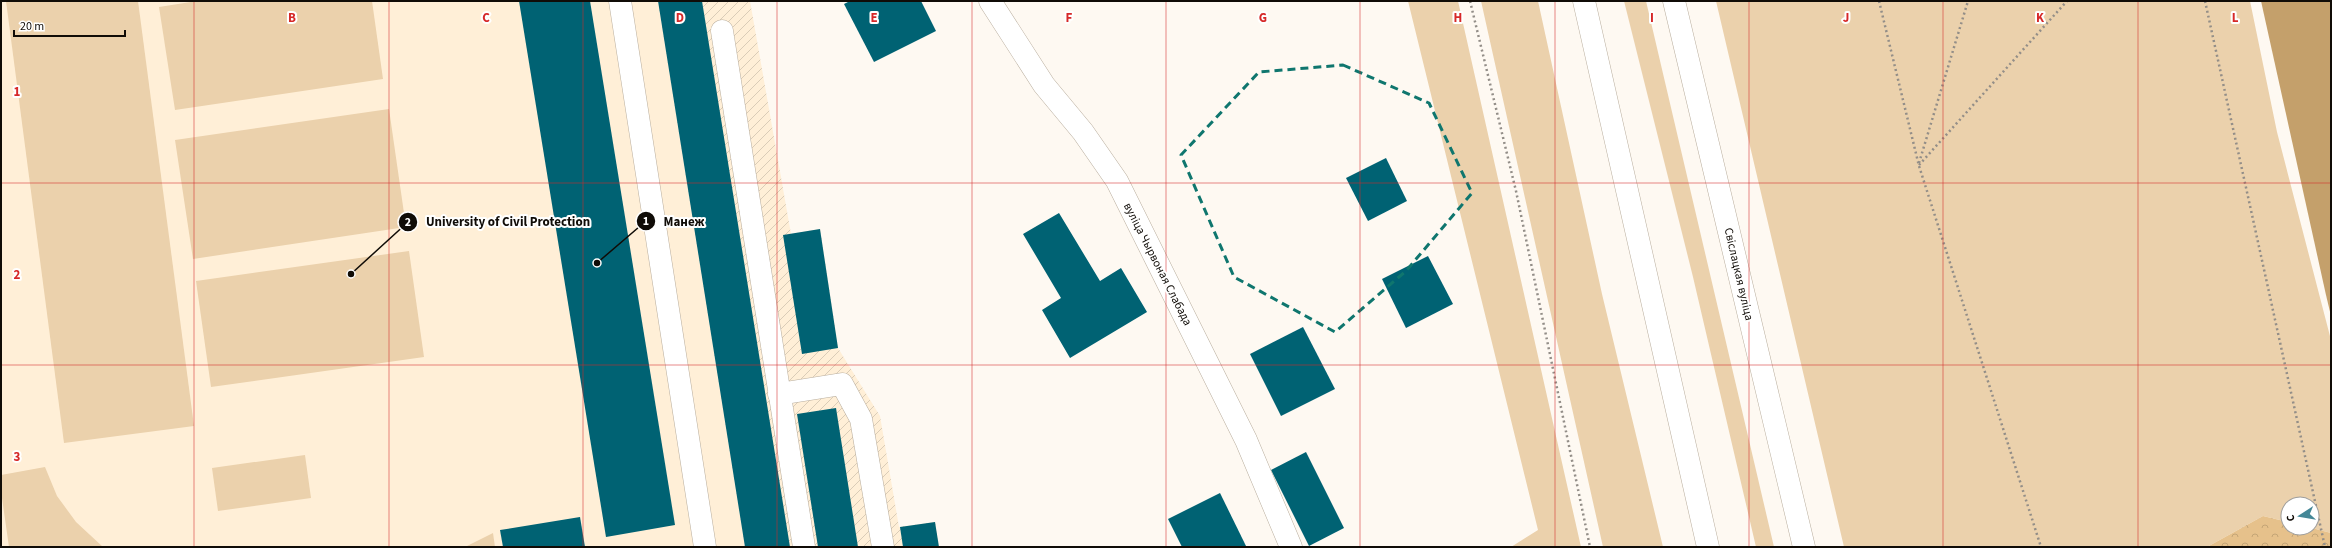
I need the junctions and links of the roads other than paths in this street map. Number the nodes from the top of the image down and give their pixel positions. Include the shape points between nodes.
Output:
1 (620, 1) edge
2 (990, 1) edge
3 (1584, 1) edge
4 (1674, 1) edge
5 (722, 31) dead end
6 (779, 394) junction
7 (705, 547) edge
8 (804, 547) edge
9 (883, 547) edge
10 (1291, 547) edge
11 (1708, 547) edge
12 (1804, 547) edge

1 - 7 main road
2 - 10 main road, вуліца Чырвоная Слабада via 1044,85 1083,132 1117,181 1246,440
3 - 11 main road
4 - 12 main road, Свіслацкая вуліца
5 - 6 main road
6 - 8 main road
6 - 9 main road via 842,384 861,419

